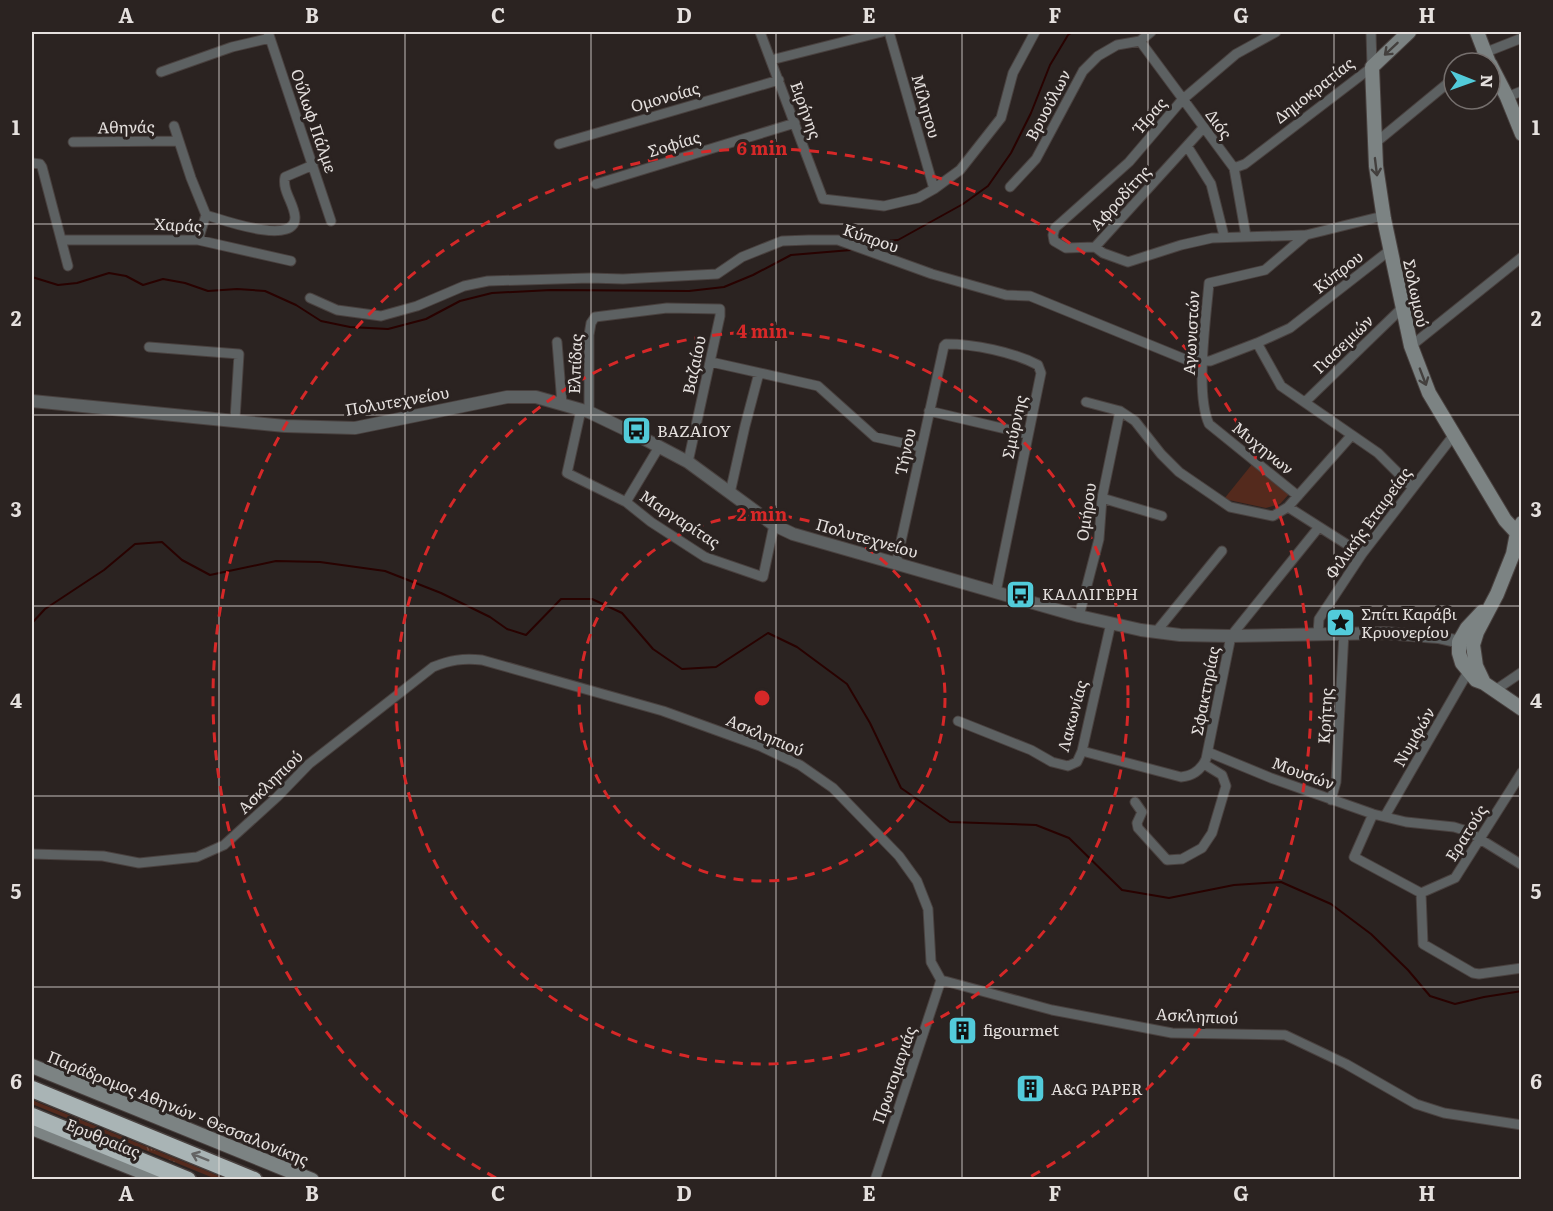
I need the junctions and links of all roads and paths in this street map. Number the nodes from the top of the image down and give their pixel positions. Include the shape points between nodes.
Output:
1 (760, 32) edge
2 (882, 32) edge
3 (889, 32) edge
4 (1035, 32) edge
5 (1151, 32) edge
6 (1276, 32) edge
7 (1371, 32) edge
8 (1409, 32) edge
9 (1477, 32) edge
10 (269, 35) edge
11 (1521, 38) edge
12 (1140, 41) junction
13 (1484, 51) edge
14 (1502, 51) edge
15 (771, 60) junction
16 (1372, 66) junction
17 (161, 72) dead end
18 (779, 80) junction
19 (1502, 87) edge
20 (1442, 88) edge
21 (1521, 91) edge
22 (1507, 97) junction
23 (1182, 100) junction
24 (795, 123) junction
25 (174, 126) dead end
26 (1204, 127) junction
27 (1521, 134) edge
28 (179, 141) junction
29 (74, 142) dead end
30 (559, 144) dead end
31 (1374, 144) junction
32 (1187, 146) junction
33 (32, 164) edge
34 (313, 165) junction
35 (1234, 168) junction
36 (596, 184) dead end
37 (1010, 188) dead end
38 (934, 189) junction
39 (206, 215) junction
40 (1383, 216) junction
41 (331, 221) dead end
42 (1055, 228) joint
43 (1306, 235) junction
44 (1224, 236) junction
45 (1246, 236) junction
46 (62, 240) junction
47 (198, 240) junction
48 (1095, 247) junction
49 (1390, 250) junction
50 (1521, 257) edge
51 (291, 261) dead end
52 (68, 266) dead end
53 (310, 298) dead end
54 (1402, 308) junction
55 (595, 317) joint
56 (557, 342) dead end
57 (1257, 343) junction
58 (944, 346) joint
59 (1411, 346) junction
60 (149, 347) dead end
61 (1203, 361) junction
62 (711, 362) junction
63 (759, 373) junction
64 (32, 401) edge
65 (1086, 402) dead end
66 (1305, 402) junction
67 (562, 404) junction
68 (585, 411) junction
69 (929, 411) junction
70 (1120, 411) junction
71 (235, 420) junction
72 (1209, 424) joint
73 (1027, 434) junction
74 (1351, 436) junction
75 (1453, 436) junction
76 (659, 447) junction
77 (921, 447) junction
78 (688, 462) junction
79 (567, 473) joint
80 (1412, 487) junction
81 (730, 493) junction
82 (1298, 496) junction
83 (1102, 498) junction
84 (626, 502) junction
85 (1288, 507) junction
86 (1521, 511) edge
87 (1162, 516) dead end
88 (774, 525) junction
89 (1319, 526) junction
90 (1517, 528) edge
91 (1222, 551) dead end
92 (1362, 554) junction
93 (896, 564) junction
94 (996, 592) junction
95 (1079, 616) junction
96 (1111, 623) junction
97 (1156, 632) junction
98 (1344, 632) junction
99 (1318, 633) junction
100 (1231, 636) junction
101 (1466, 644) junction
102 (1468, 672) junction
103 (1521, 672) edge
104 (1489, 687) junction
105 (1521, 709) edge
106 (958, 721) dead end
107 (1082, 751) junction
108 (1208, 752) junction
109 (1204, 764) junction
110 (1521, 772) edge
111 (1331, 800) junction
112 (1136, 802) dead end
113 (1373, 814) junction
114 (1385, 816) junction
115 (1480, 838) junction
116 (32, 854) edge
117 (1521, 865) edge
118 (1421, 893) junction
119 (1521, 968) edge
120 (941, 980) junction
121 (32, 1066) edge
122 (32, 1089) edge
123 (32, 1116) edge
124 (1521, 1125) edge
125 (32, 1128) edge
126 (162, 1179) edge
127 (188, 1179) edge
128 (254, 1179) edge
129 (312, 1179) edge
130 (874, 1179) edge

1 - 15 street, Ειρήνης
2 - 15 street
3 - 38 street, Μίλητου
4 - 38 street via 1013,73 1001,118 960,170
5 - 12 street, Βρυούλων
6 - 23 street, Ήρας via 1236,54
7 - 16 street, Σολωμού
8 -> 16 main road, Δημοκρατίας
9 - 13 main road
10 - 17 street
10 - 34 street, Ούλωφ Πάλμε
11 - 14 street
12 - 23 street, Διός
12 - 37 street, Βρυούλων via 1117,45 1083,71 1036,159
15 - 18 street, Ειρήνης
16 - 31 main road, Σολωμού
16 - 35 street, Δημοκρατίας via 1245,164
18 - 24 street, Ειρήνης
18 - 30 street, Ομονοίας
19 - 22 main road
20 - 31 street
21 - 22 street
22 - 27 main road
23 - 26 street, Διός
23 - 42 street, Ήρας via 1129,162
24 - 36 street, Σοφίας
24 - 38 street, Ειρήνης via 823,199 884,206 918,198
25 - 28 street, Αθηνάς
26 - 32 street, Αφροδίτης
26 - 35 street, Διός
28 - 29 street, Αθηνάς
28 - 39 street, Αθηνάς
31 -> 40 main road, Σολωμού
32 - 44 street via 1211,184
32 - 48 street, Αφροδίτης
33 - 46 street via 42,167
34 - 39 street via 285,177 295,217 287,229 269,232
34 - 41 street, Ούλωφ Πάλμε
35 - 45 street, Διός
39 - 47 street
40 - 43 street
40 - 49 main road, Σολωμού
42 - 48 street, Αφροδίτης via 1053,235 1058,245
43 - 45 street
43 - 61 street, Αγωνιστών via 1265,270 1209,283
44 - 45 street
44 - 48 street via 1128,262
46 - 47 street, Χαράς
46 - 52 street
47 - 51 street, Χαράς
49 - 54 main road, Σολωμού
49 - 57 street, Κύπρου via 1290,328
50 - 59 street
53 - 61 street, Κύπρου via 337,310 381,316 488,281 717,274 742,257 782,241 838,240 932,274 1006,295 1030,296 1187,360
54 - 59 main road, Σολωμού
54 - 66 street, Γιασεμιών
55 - 62 street, Βαζαίου via 667,308 720,309
55 - 68 street, Ελπίδας via 591,323
56 - 67 street
57 - 61 street, Κύπρου
57 - 66 street via 1281,386
58 - 69 street, Τήνου
58 - 73 street, Σμύρνης via 955,344 1002,352 1038,365 1041,373
59 -> 75 main road, Σολωμού via 1429,393
60 - 71 street via 238,354
61 - 72 street, Αγωνιστών via 1204,413
62 - 63 street
62 - 78 street, Βαζαίου
63 - 77 street via 818,386 875,437
63 - 81 street
64 - 71 street, Πολυτεχνείου
65 - 70 street
66 - 74 street
67 - 68 street, Πολυτεχνείου
67 - 71 street, Πολυτεχνείου via 507,397 356,428
68 - 76 street, Πολυτεχνείου
68 - 79 street, Ελπίδας
69 - 73 street
69 - 77 street, Τήνου
70 - 83 street, Ομήρου
70 - 85 street via 1135,421 1179,472 1230,507 1273,516
72 - 82 street, Μυχηνων
73 - 94 street, Σμύρνης
74 - 80 street via 1378,453
74 - 82 street
75 - 80 street, Φιλικής Εταιρείας
75 - 90 main road, Σολωμού via 1505,520
76 - 78 street, Πολυτεχνείου
76 - 84 street
77 - 93 street, Τήνου
78 - 81 street, Πολυτεχνείου
79 - 84 street, Μαργαρίτας
80 - 92 street, Φιλικής Εταιρείας
81 - 88 street, Πολυτεχνείου
82 - 85 street
83 - 87 street
83 - 95 street, Ομήρου via 1099,539
84 - 88 street, Μαργαρίτας via 705,557 763,577
85 - 89 street
86 - 90 main road
88 - 93 street, Πολυτεχνείου
89 - 92 street
89 - 100 street
90 - 101 main road via 1509,539 1507,570 1497,594 1467,628
91 - 97 street
92 - 99 street, Φιλικής Εταιρείας via 1319,620
93 - 94 street, Πολυτεχνείου
94 - 95 street, Πολυτεχνείου
95 - 96 street, Πολυτεχνείου
96 - 97 street, Πολυτεχνείου
96 - 107 street, Λακωνίας
97 - 100 street, Πολυτεχνείου
98 - 99 street, Πολυτεχνείου
98 - 101 street, Πολυτεχνείου via 1438,637
98 - 111 street, Κρήτης via 1336,782
99 - 100 street, Πολυτεχνείου
100 - 108 street, Σφακτηρίας
101 - 102 main road via 1459,654
101 - 104 main road
102 - 104 main road
102 - 114 street, Νυμφών
103 - 104 street
104 - 105 main road
106 - 107 street, Λακωνίας via 1068,766 1077,762
107 - 109 street via 1181,777 1192,776
108 - 109 street
108 - 111 street, Μουσών
109 - 112 street via 1222,775 1226,789 1209,839 1193,855 1177,860 1163,857 1138,828 1142,812
110 - 115 street, Ερατούς
111 - 113 street, Μουσών
113 - 114 street, Μουσών
113 - 118 street via 1354,857
114 - 115 street, Μουσών via 1454,827
115 - 117 street, Μουσών
115 - 118 street, Ερατούς via 1455,878
116 - 120 street, Ασκληπιού via 103,856 139,863 197,857 214,850 246,826 309,764 434,667 464,658 482,660 663,711 760,746 800,765 833,788 899,856 917,881 928,909 932,962
118 - 119 street via 1423,944 1473,973
120 - 124 street, Ασκληπιού via 1052,1010 1172,1033 1285,1035 1416,1104 1444,1113
120 - 130 street, Πρωτομαγιάς
121 - 129 main road, Παράδρομος Αθηνών - Θεσσαλονίκης
128 -> 122 highway
123 - 127 highway
125 - 126 main road, Ερυθραίας

